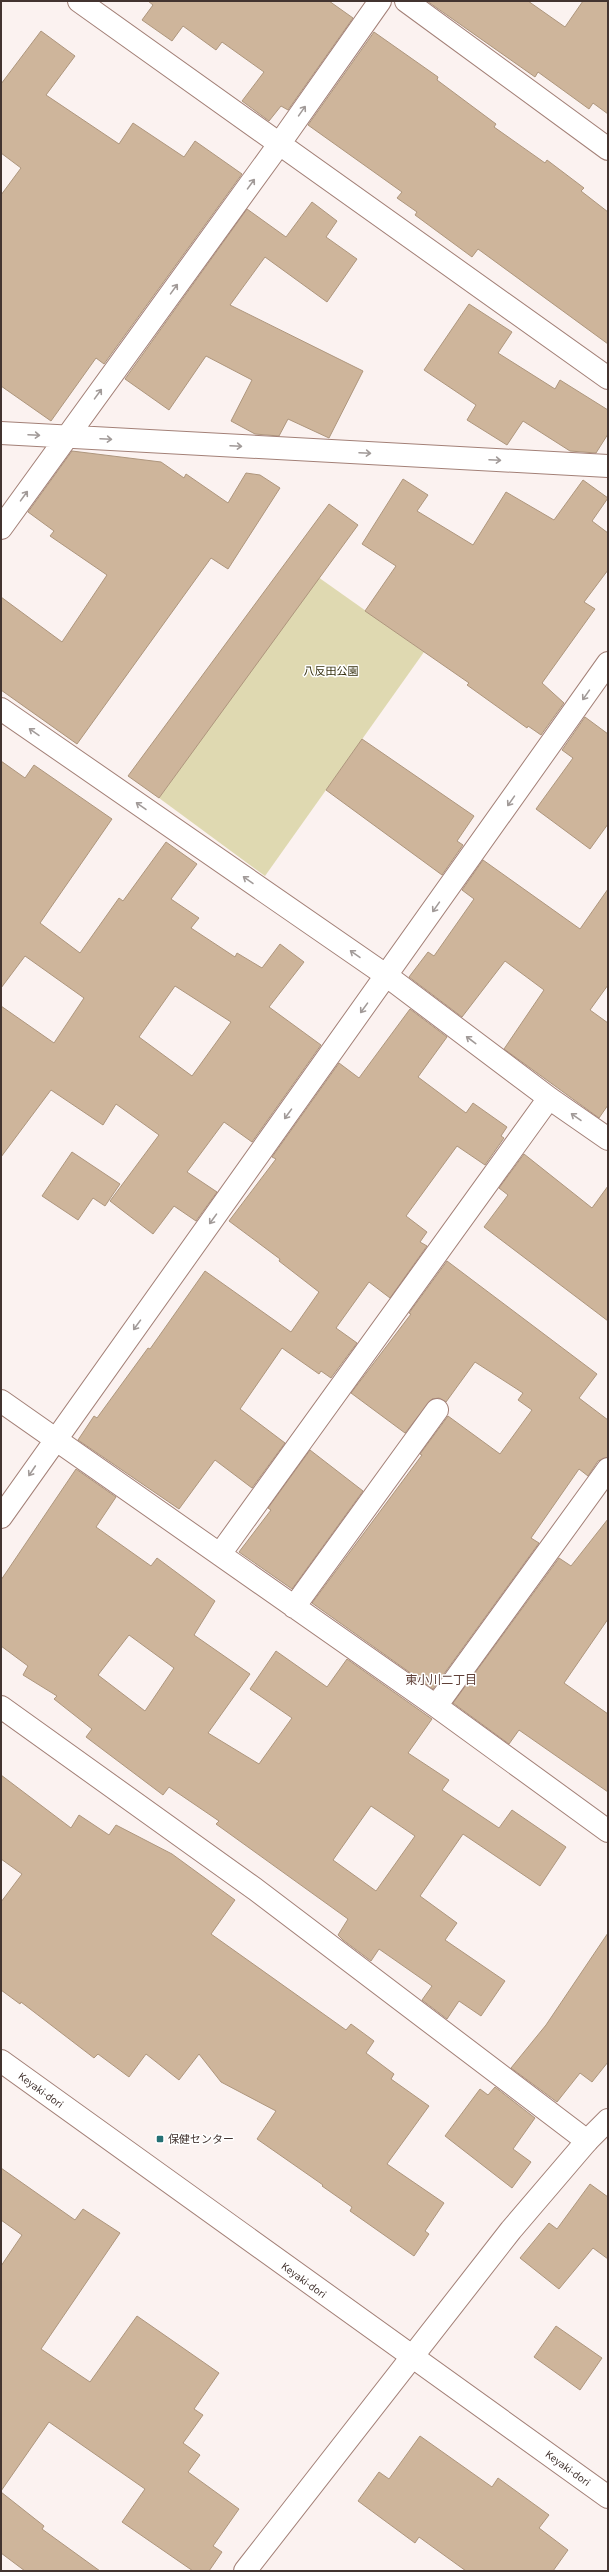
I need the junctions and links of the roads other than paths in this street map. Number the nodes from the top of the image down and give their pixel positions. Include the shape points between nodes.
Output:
1 (79, 1) edge
2 (380, 1) edge
3 (406, 1) edge
4 (280, 143) junction
5 (608, 149) edge
6 (608, 378) edge
7 (1, 433) edge
8 (67, 437) junction
9 (608, 466) edge
10 (1, 528) edge
11 (608, 663) edge
12 (3, 715) edge
13 (387, 976) junction
14 (549, 1098) junction
15 (608, 1139) edge
16 (1, 1401) edge
17 (438, 1410) dead end
18 (54, 1439) junction
19 (608, 1469) edge
20 (1, 1517) edge
21 (220, 1554) junction
22 (294, 1606) junction
23 (436, 1706) junction
24 (1, 1707) edge
25 (608, 1831) edge
26 (1, 2061) edge
27 (608, 2120) edge
28 (587, 2141) junction
29 (412, 2357) junction
30 (608, 2497) edge
31 (245, 2571) edge

1 - 4 street
4 -> 2 street
3 - 5 street
4 - 6 street
8 -> 4 street
7 -> 8 street
8 -> 9 street
10 -> 8 street
11 -> 13 street
13 -> 12 street
14 -> 13 street
13 -> 18 street
15 -> 14 street
14 - 21 street
16 - 18 street
17 - 22 street
18 -> 20 street
18 - 21 street
19 - 23 street
21 - 22 street
22 - 23 street
23 - 25 street
24 - 28 street via 254,1889
26 - 29 street, Keyaki-dori
27 - 28 street
28 - 29 street via 511,2230
29 - 30 street, Keyaki-dori
29 - 31 street

